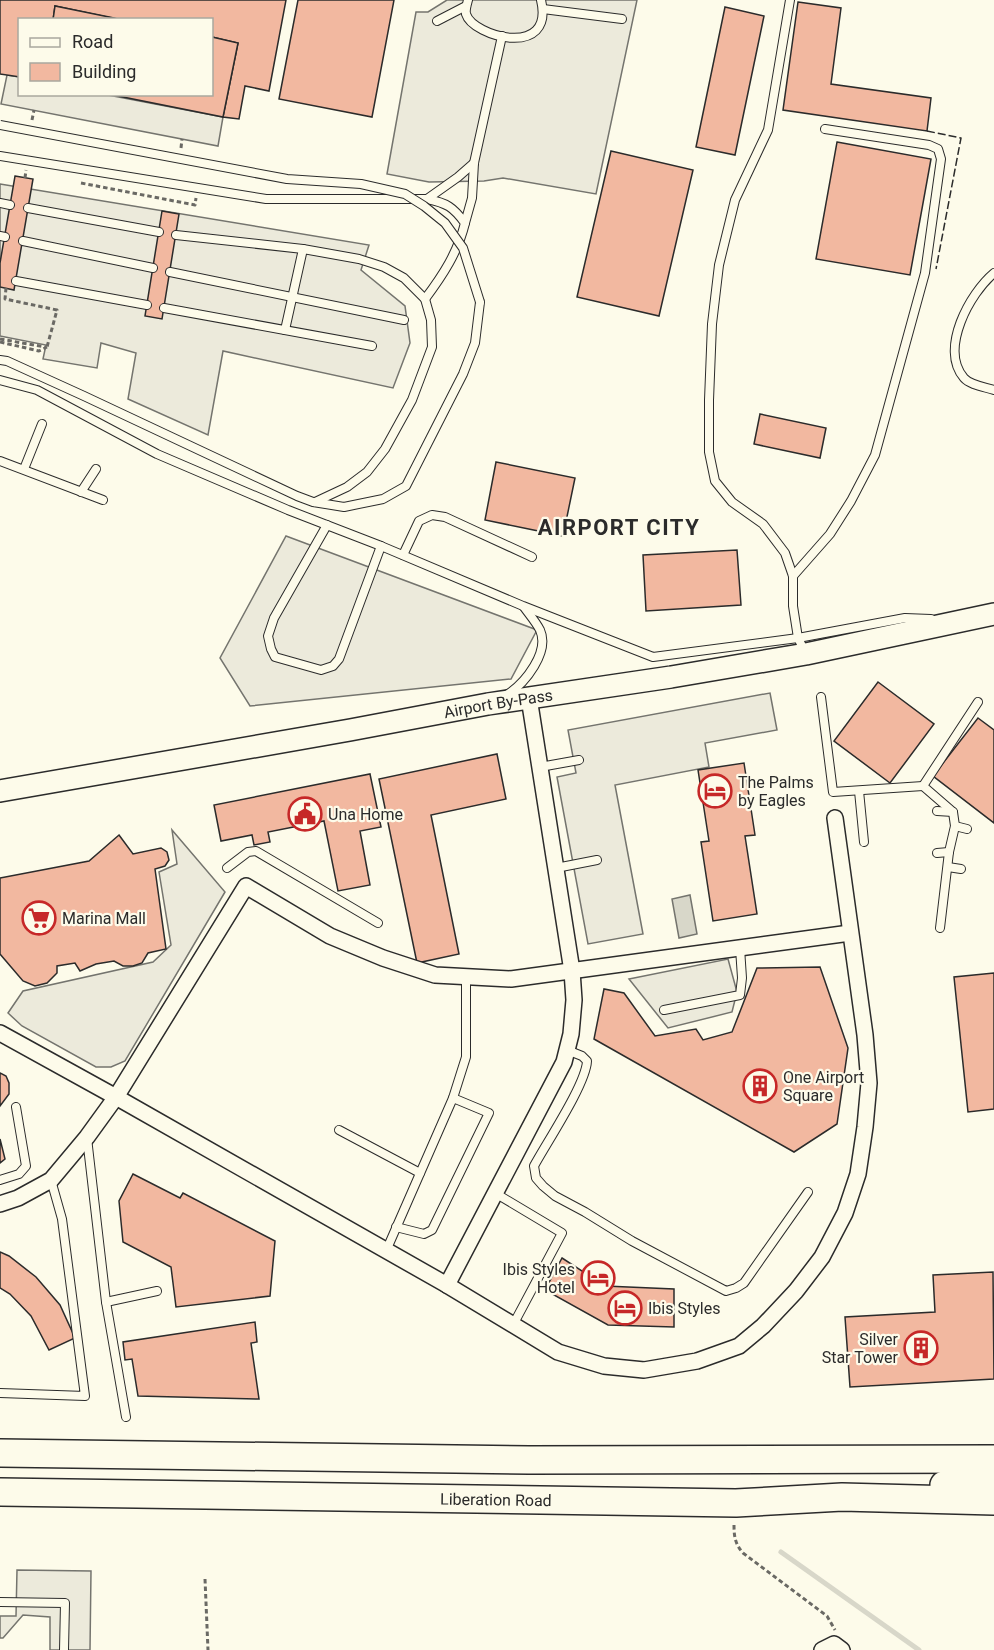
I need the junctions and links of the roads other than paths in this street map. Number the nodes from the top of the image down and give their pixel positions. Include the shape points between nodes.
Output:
1 (541, 0) edge
2 (789, 0) edge
3 (467, 3) edge
4 (543, 9) junction
5 (622, 19) dead end
6 (437, 21) dead end
7 (502, 36) junction
8 (0, 125) edge
9 (825, 129) dead end
10 (0, 156) edge
11 (474, 163) junction
12 (427, 199) junction
13 (0, 203) edge
14 (10, 205) dead end
15 (28, 208) dead end
16 (465, 223) junction
17 (159, 232) dead end
18 (176, 235) dead end
19 (23, 241) dead end
20 (303, 249) junction
21 (153, 268) dead end
22 (170, 272) dead end
23 (994, 273) edge
24 (16, 280) dead end
25 (292, 297) junction
26 (425, 299) junction
27 (147, 305) dead end
28 (164, 308) dead end
29 (404, 320) dead end
30 (285, 330) junction
31 (372, 346) dead end
32 (0, 360) edge
33 (0, 380) edge
34 (994, 390) edge
35 (42, 424) dead end
36 (0, 461) edge
37 (24, 469) junction
38 (96, 469) dead end
39 (81, 492) junction
40 (103, 500) dead end
41 (314, 502) junction
42 (327, 525) junction
43 (381, 546) junction
44 (403, 555) junction
45 (532, 557) dead end
46 (793, 576) junction
47 (523, 606) junction
48 (994, 614) edge
49 (802, 646) junction
50 (821, 697) dead end
51 (529, 698) junction
52 (978, 702) dead end
53 (488, 704) junction
54 (579, 760) dead end
55 (540, 767) junction
56 (923, 786) junction
57 (0, 791) edge
58 (859, 791) junction
59 (937, 811) dead end
60 (953, 812) junction
61 (835, 818) dead end
62 (955, 826) junction
63 (967, 829) dead end
64 (864, 842) dead end
65 (949, 852) junction
66 (937, 853) dead end
67 (597, 860) dead end
68 (948, 867) junction
69 (227, 868) dead end
70 (556, 868) junction
71 (961, 869) dead end
72 (378, 923) dead end
73 (940, 928) dead end
74 (850, 933) junction
75 (740, 948) junction
76 (572, 971) junction
77 (466, 977) junction
78 (664, 1010) dead end
79 (0, 1033) edge
80 (567, 1050) junction
81 (116, 1097) junction
82 (453, 1098) junction
83 (16, 1107) dead end
84 (339, 1130) dead end
85 (87, 1137) junction
86 (420, 1173) junction
87 (0, 1180) edge
88 (51, 1180) junction
89 (808, 1191) dead end
90 (495, 1193) junction
91 (0, 1204) edge
92 (396, 1227) junction
93 (386, 1251) junction
94 (447, 1286) junction
95 (157, 1292) dead end
96 (106, 1302) junction
97 (513, 1324) junction
98 (0, 1393) edge
99 (126, 1417) dead end
100 (0, 1453) edge
101 (994, 1459) edge
102 (994, 1481) edge
103 (0, 1492) edge
104 (842, 1497) junction
105 (994, 1501) edge
106 (0, 1602) edge
107 (64, 1650) edge

1 - 4 lane
2 - 46 lane via 768,130 735,200 719,265 712,324 709,452 715,481 732,502 775,537
3 - 6 lane
3 - 7 lane via 465,13 477,26
4 - 5 lane
4 - 7 lane via 543,19 531,35 520,39
7 - 11 lane
8 - 41 lane, bridge via 287,179 361,184 405,194 445,223 463,248 480,302 475,343 463,374 406,486 383,499 344,507
9 - 46 lane via 929,145 938,150 941,159 925,273 875,455 830,534
10 - 12 lane via 266,199
11 - 12 lane
11 - 16 lane via 472,198
12 - 16 lane via 448,204
13 - 14 lane
15 - 17 lane
16 - 26 lane via 447,269
18 - 20 lane
19 - 21 lane
20 - 25 lane
20 - 26 lane via 384,267 404,278
22 - 25 lane
23 - 34 lane via 961,317 954,349 957,368 965,380
24 - 27 lane
25 - 29 lane
25 - 30 lane
26 - 41 lane via 432,347 412,400 385,449 367,472 347,488
28 - 30 lane
30 - 31 lane
32 - 41 lane
33 - 42 lane via 37,390 157,454
35 - 37 lane
36 - 37 lane
37 - 39 lane
38 - 39 lane
39 - 40 lane
42 - 43 lane
42 - 43 lane via 273,618 268,636 275,657 321,670 333,666
43 - 44 lane
44 - 45 lane via 419,521 432,515 445,517
44 - 47 lane
46 - 49 lane via 792,606
47 - 49 lane via 653,657
47 - 53 lane via 541,632 542,649 530,673 511,692
48 - 49 main road, Airport By-Pass
49 - 51 main road, Airport By-Pass via 670,677
50 - 58 lane via 833,792
51 - 53 main road, Airport By-Pass
51 - 55 street
52 - 56 lane
53 - 57 main road, Airport By-Pass
54 - 55 lane
55 - 70 street
56 - 58 lane
56 - 60 lane
58 - 64 lane
59 - 60 lane
60 - 62 lane
61 - 74 street
62 - 63 lane
62 - 65 lane
65 - 66 lane
65 - 68 lane
67 - 70 lane
68 - 71 lane
68 - 73 lane
69 - 72 lane via 248,852 256,851
70 - 76 street
74 - 75 street
74 - 97 street via 869,1083 865,1128 858,1174 845,1213 822,1257 796,1291 739,1346 697,1361 644,1370 604,1366 558,1352
75 - 76 street
75 - 78 lane via 740,995
76 - 77 street via 511,979
76 - 80 street via 574,1000
77 - 81 street via 435,975 383,958 330,936 246,886
77 - 82 lane via 466,1057
79 - 81 street
80 - 89 lane via 582,1056 587,1069 534,1166 536,1178 555,1196 726,1291 744,1283
80 - 90 street
81 - 85 street
81 - 93 street
82 - 86 lane
82 - 92 lane via 489,1113 432,1230 424,1234
83 - 87 lane via 26,1166 19,1174
84 - 86 lane
85 - 88 street
85 - 96 lane
86 - 92 lane
88 - 91 street
88 - 98 lane via 62,1219 85,1395
90 - 94 street
90 - 97 lane via 562,1233
92 - 93 lane
93 - 94 street
94 - 97 street
95 - 96 lane
96 - 99 lane
100 - 101 highway via 529,1460
102 - 104 highway via 871,1488
103 - 104 highway, Liberation Road via 731,1502
104 - 105 highway, Liberation Road
106 - 107 lane via 64,1603

